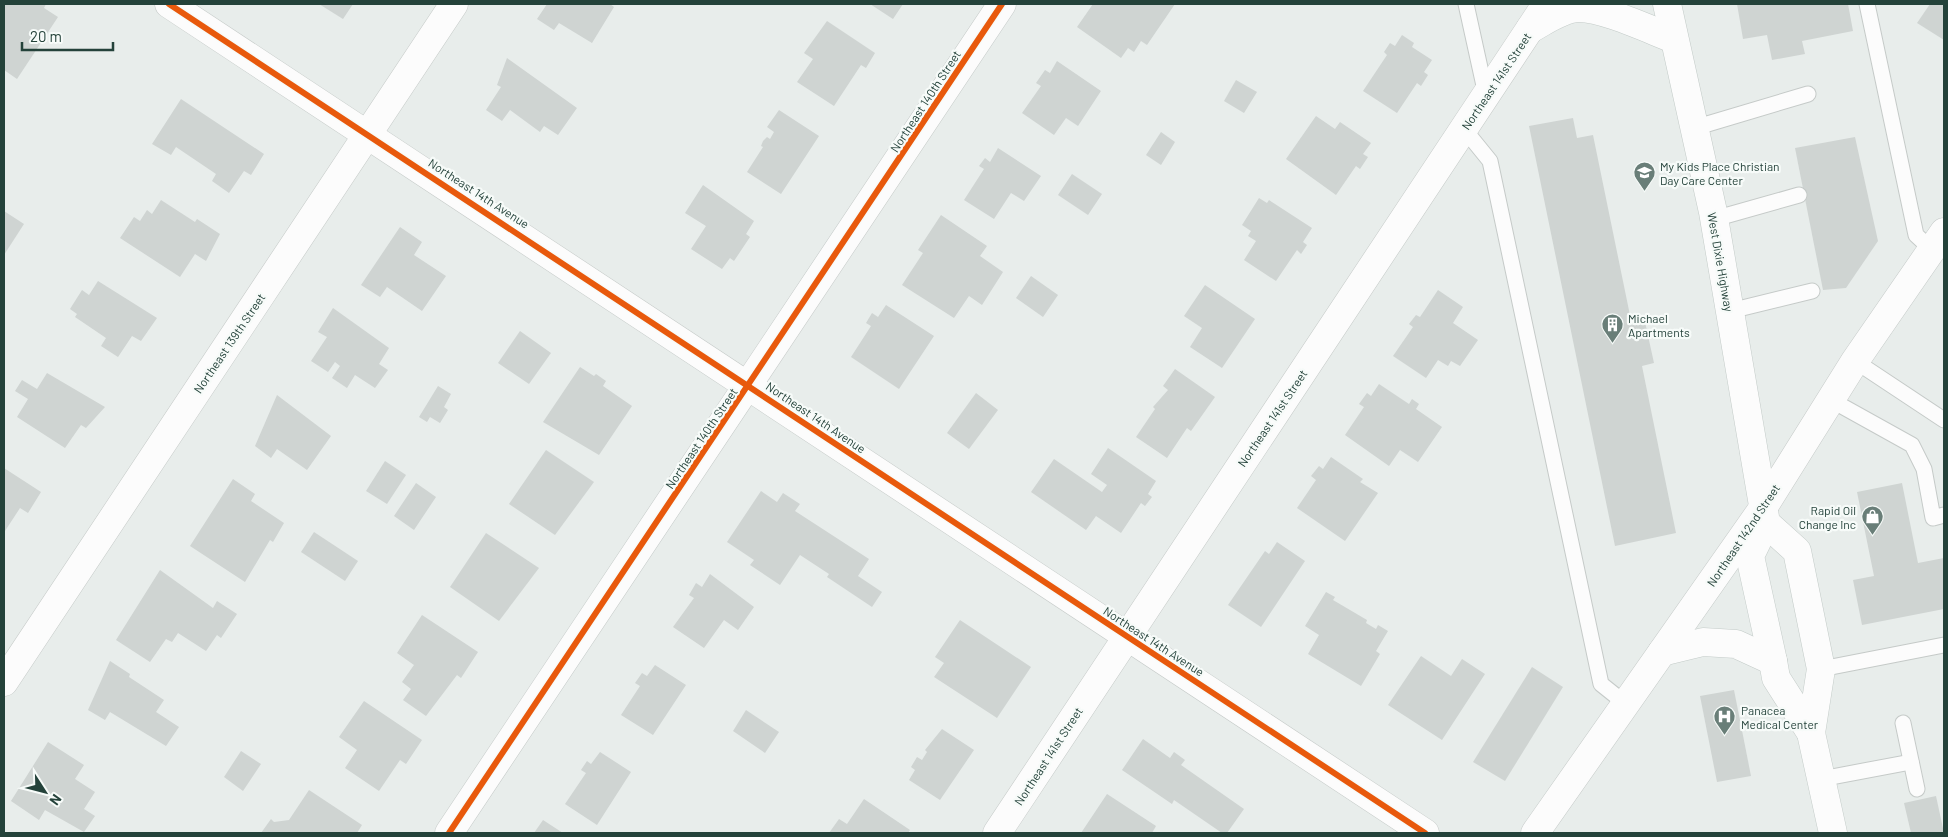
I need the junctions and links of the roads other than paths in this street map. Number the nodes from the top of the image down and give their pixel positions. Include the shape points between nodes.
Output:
1 (169, 4) edge
2 (454, 4) edge
3 (1002, 4) edge
4 (1466, 4) edge
5 (1547, 4) edge
6 (1667, 4) edge
7 (1867, 4) edge
8 (1530, 29) junction
9 (1674, 39) junction
10 (1808, 94) dead end
11 (1486, 96) junction
12 (1694, 128) junction
13 (1464, 129) junction
14 (368, 134) junction
15 (1799, 195) dead end
16 (1714, 219) junction
17 (1938, 241) edge
18 (1812, 291) dead end
19 (1730, 311) junction
20 (1855, 361) junction
21 (750, 386) junction
22 (1830, 400) junction
23 (1944, 420) edge
24 (1764, 515) junction
25 (1939, 516) edge
26 (1127, 637) junction
27 (1944, 645) edge
28 (1662, 652) junction
29 (1772, 661) junction
30 (1821, 669) junction
31 (4, 682) edge
32 (1626, 704) junction
33 (1903, 723) dead end
34 (1811, 733) junction
35 (1911, 762) junction
36 (1821, 779) junction
37 (1917, 790) dead end
38 (449, 833) edge
39 (997, 833) edge
40 (1425, 833) edge
41 (1535, 833) edge
42 (1832, 833) edge

1 - 14 street, Northeast 14th Avenue
2 - 14 street, Northeast 139th Street
3 - 21 street, Northeast 140th Street
4 - 11 lane
5 - 8 street, Northeast 141st Street
6 - 9 street, West Dixie Highway
7 - 17 lane via 1916,235
8 - 9 street via 1564,11 1578,8 1597,10
8 - 11 street, Northeast 141st Street
9 - 12 street, West Dixie Highway
10 - 12 lane
11 - 13 street, Northeast 141st Street
12 - 16 street, West Dixie Highway
13 - 26 street, Northeast 141st Street
13 - 32 lane via 1490,161 1601,684
14 - 21 street, Northeast 14th Avenue
14 - 31 street, Northeast 139th Street
15 - 16 lane
16 - 19 street, West Dixie Highway
17 - 20 street, Northeast 142nd Street
18 - 19 lane
19 - 24 street, West Dixie Highway
20 - 22 street, Northeast 142nd Street
20 - 23 lane
21 - 26 street, Northeast 14th Avenue
21 - 38 street, Northeast 140th Street
22 - 24 street, Northeast 142nd Street
22 - 25 lane via 1912,445 1924,469
24 - 28 street, Northeast 142nd Street
24 - 29 street via 1750,556
24 - 30 street via 1797,551
26 - 39 street, Northeast 141st Street
26 - 40 street, Northeast 14th Avenue
27 - 30 lane
28 - 29 street via 1703,642 1736,644
28 - 32 street, Northeast 142nd Street
29 - 34 street via 1776,678
30 - 34 street
32 - 41 street, Northeast 142nd Street
33 - 35 lane
34 - 36 street
35 - 36 lane
35 - 37 lane
36 - 42 street

